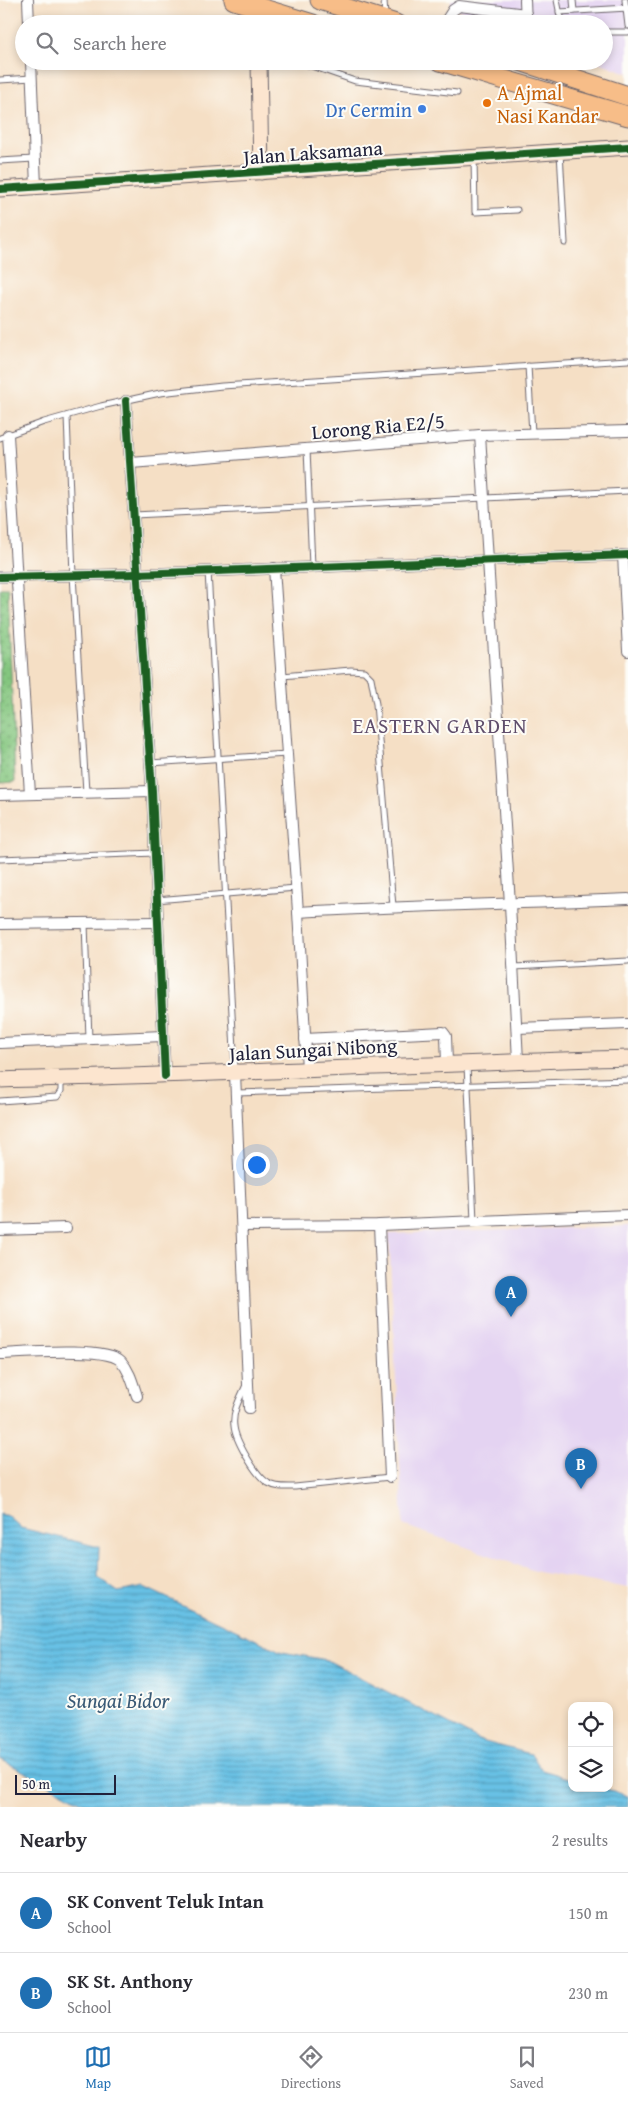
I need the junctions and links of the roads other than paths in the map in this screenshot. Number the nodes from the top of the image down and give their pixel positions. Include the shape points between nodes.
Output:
1 (28, 0) edge
2 (234, 0) edge
3 (384, 0) edge
4 (525, 0) edge
5 (557, 0) edge
6 (573, 0) edge
7 (626, 0) edge
8 (325, 2) edge
9 (627, 8) edge
10 (574, 11) junction
11 (559, 12) junction
12 (29, 15) edge
13 (256, 15) edge
14 (361, 15) edge
15 (383, 15) edge
16 (450, 15) edge
17 (505, 15) edge
18 (526, 15) edge
19 (560, 15) edge
20 (628, 26) edge
21 (613, 32) edge
22 (628, 32) edge
23 (32, 70) edge
24 (259, 70) edge
25 (323, 70) edge
26 (471, 70) edge
27 (548, 70) edge
28 (560, 70) edge
29 (32, 78) junction
30 (572, 78) junction
31 (0, 80) edge
32 (457, 93) dead end
33 (628, 96) edge
34 (628, 116) edge
35 (628, 147) edge
36 (560, 152) junction
37 (474, 158) junction
38 (35, 159) junction
39 (0, 161) edge
40 (261, 172) junction
41 (36, 187) junction
42 (0, 189) edge
43 (517, 210) dead end
44 (565, 244) dead end
45 (628, 360) edge
46 (528, 366) junction
47 (126, 402) junction
48 (67, 416) junction
49 (628, 431) edge
50 (532, 434) junction
51 (480, 435) junction
52 (4, 436) edge
53 (307, 449) junction
54 (131, 463) junction
55 (628, 491) edge
56 (484, 497) junction
57 (310, 506) junction
58 (134, 515) junction
59 (626, 555) edge
60 (488, 559) junction
61 (312, 566) junction
62 (274, 568) junction
63 (208, 571) junction
64 (137, 574) junction
65 (73, 575) junction
66 (18, 576) junction
67 (0, 577) edge
68 (628, 651) edge
69 (282, 676) junction
70 (288, 754) junction
71 (218, 759) junction
72 (150, 764) junction
73 (152, 791) junction
74 (86, 792) junction
75 (30, 794) junction
76 (0, 795) edge
77 (155, 852) junction
78 (0, 859) edge
79 (297, 888) junction
80 (225, 894) junction
81 (628, 899) edge
82 (156, 900) junction
83 (510, 904) junction
84 (393, 906) junction
85 (298, 912) junction
86 (157, 922) junction
87 (85, 923) junction
88 (0, 924) edge
89 (628, 961) edge
90 (514, 966) junction
91 (628, 1024) edge
92 (517, 1028) junction
93 (163, 1036) junction
94 (305, 1038) junction
95 (89, 1040) junction
96 (0, 1044) edge
97 (628, 1058) edge
98 (518, 1061) junction
99 (467, 1062) junction
100 (447, 1063) junction
101 (307, 1068) junction
102 (235, 1073) junction
103 (165, 1076) junction
104 (61, 1079) junction
105 (0, 1080) edge
106 (628, 1080) edge
107 (468, 1085) junction
108 (236, 1093) junction
109 (0, 1101) edge
110 (628, 1215) edge
111 (474, 1221) junction
112 (379, 1225) junction
113 (243, 1226) junction
114 (66, 1228) dead end
115 (0, 1230) edge
116 (0, 1354) edge
117 (248, 1380) junction
118 (137, 1396) dead end
119 (249, 1408) dead end
120 (390, 1476) joint

1 - 12 street
2 - 13 highway
3 - 15 lane
4 - 18 street
5 - 11 lane
6 - 10 lane
7 - 9 lane
8 - 14 highway
9 - 10 lane
9 - 20 lane
10 - 11 lane
11 - 19 lane
16 - 17 street via 459,6
21 - 22 lane
23 - 29 street
24 - 40 street, Jalan Laksamana
25 - 32 lane via 355,81
26 - 34 highway
27 - 30 highway
28 - 30 street
29 - 31 lane
29 - 38 street
30 - 33 highway
35 - 36 street, Jalan Laksamana
36 - 37 street, Jalan Laksamana
36 - 44 lane
37 - 40 street, Jalan Laksamana
37 - 43 lane via 475,212
38 - 39 lane
38 - 41 street
40 - 41 street, Jalan Laksamana
41 - 42 street, Jalan Laksamana
45 - 46 lane
46 - 47 lane via 222,386 160,393
46 - 50 lane
47 - 48 lane
47 - 54 street
48 - 52 lane
48 - 65 lane
49 - 50 street, Lorong Ria E2/5
50 - 51 street, Lorong Ria E2/5
51 - 53 street, Lorong Ria E2/5
51 - 56 street
52 - 66 street
53 - 54 street, Lorong Ria E2/5
53 - 57 lane
54 - 58 street
55 - 56 lane
56 - 57 lane
56 - 60 street
57 - 58 lane
57 - 61 lane
58 - 64 street
59 - 60 street
59 - 68 street
60 - 61 street
60 - 83 street
61 - 62 street
62 - 63 street
62 - 69 street
63 - 64 street
63 - 71 lane
64 - 65 street
64 - 72 street
65 - 66 street
65 - 74 lane
66 - 67 street
66 - 75 street
69 - 70 street
69 - 84 lane via 351,670 364,671 371,678
70 - 71 lane
70 - 79 street
71 - 72 lane
71 - 80 lane
72 - 73 street
73 - 74 street
73 - 77 street
74 - 75 street
75 - 76 street
77 - 78 lane
77 - 82 street
79 - 80 lane
79 - 85 street
80 - 82 lane
80 - 102 lane
81 - 83 street
82 - 86 street
83 - 84 street
83 - 90 street
84 - 85 street
85 - 94 street
86 - 87 street
86 - 93 street
87 - 88 street
87 - 95 lane
89 - 90 lane
90 - 92 street
91 - 92 street
92 - 98 street
93 - 95 street
93 - 103 street
94 - 100 street via 443,1032
94 - 101 street
95 - 96 street
97 - 98 street, Jalan Sungai Nibong
98 - 99 street, Jalan Sungai Nibong
99 - 100 street, Jalan Sungai Nibong
99 - 107 lane
100 - 101 street, Jalan Sungai Nibong
101 - 102 street, Jalan Sungai Nibong
102 - 103 street, Jalan Sungai Nibong
102 - 108 street
103 - 104 street, Jalan Sungai Nibong
104 - 105 street, Jalan Sungai Nibong
104 - 109 lane via 61,1091 57,1097
106 - 107 lane
107 - 108 lane
107 - 111 lane
108 - 113 street
110 - 111 street
111 - 112 street
112 - 113 street
112 - 120 street
113 - 117 street
114 - 115 street
116 - 118 street via 110,1354 121,1360 130,1374
117 - 119 street
117 - 120 lane via 236,1408 233,1425 236,1438 267,1483 295,1487

